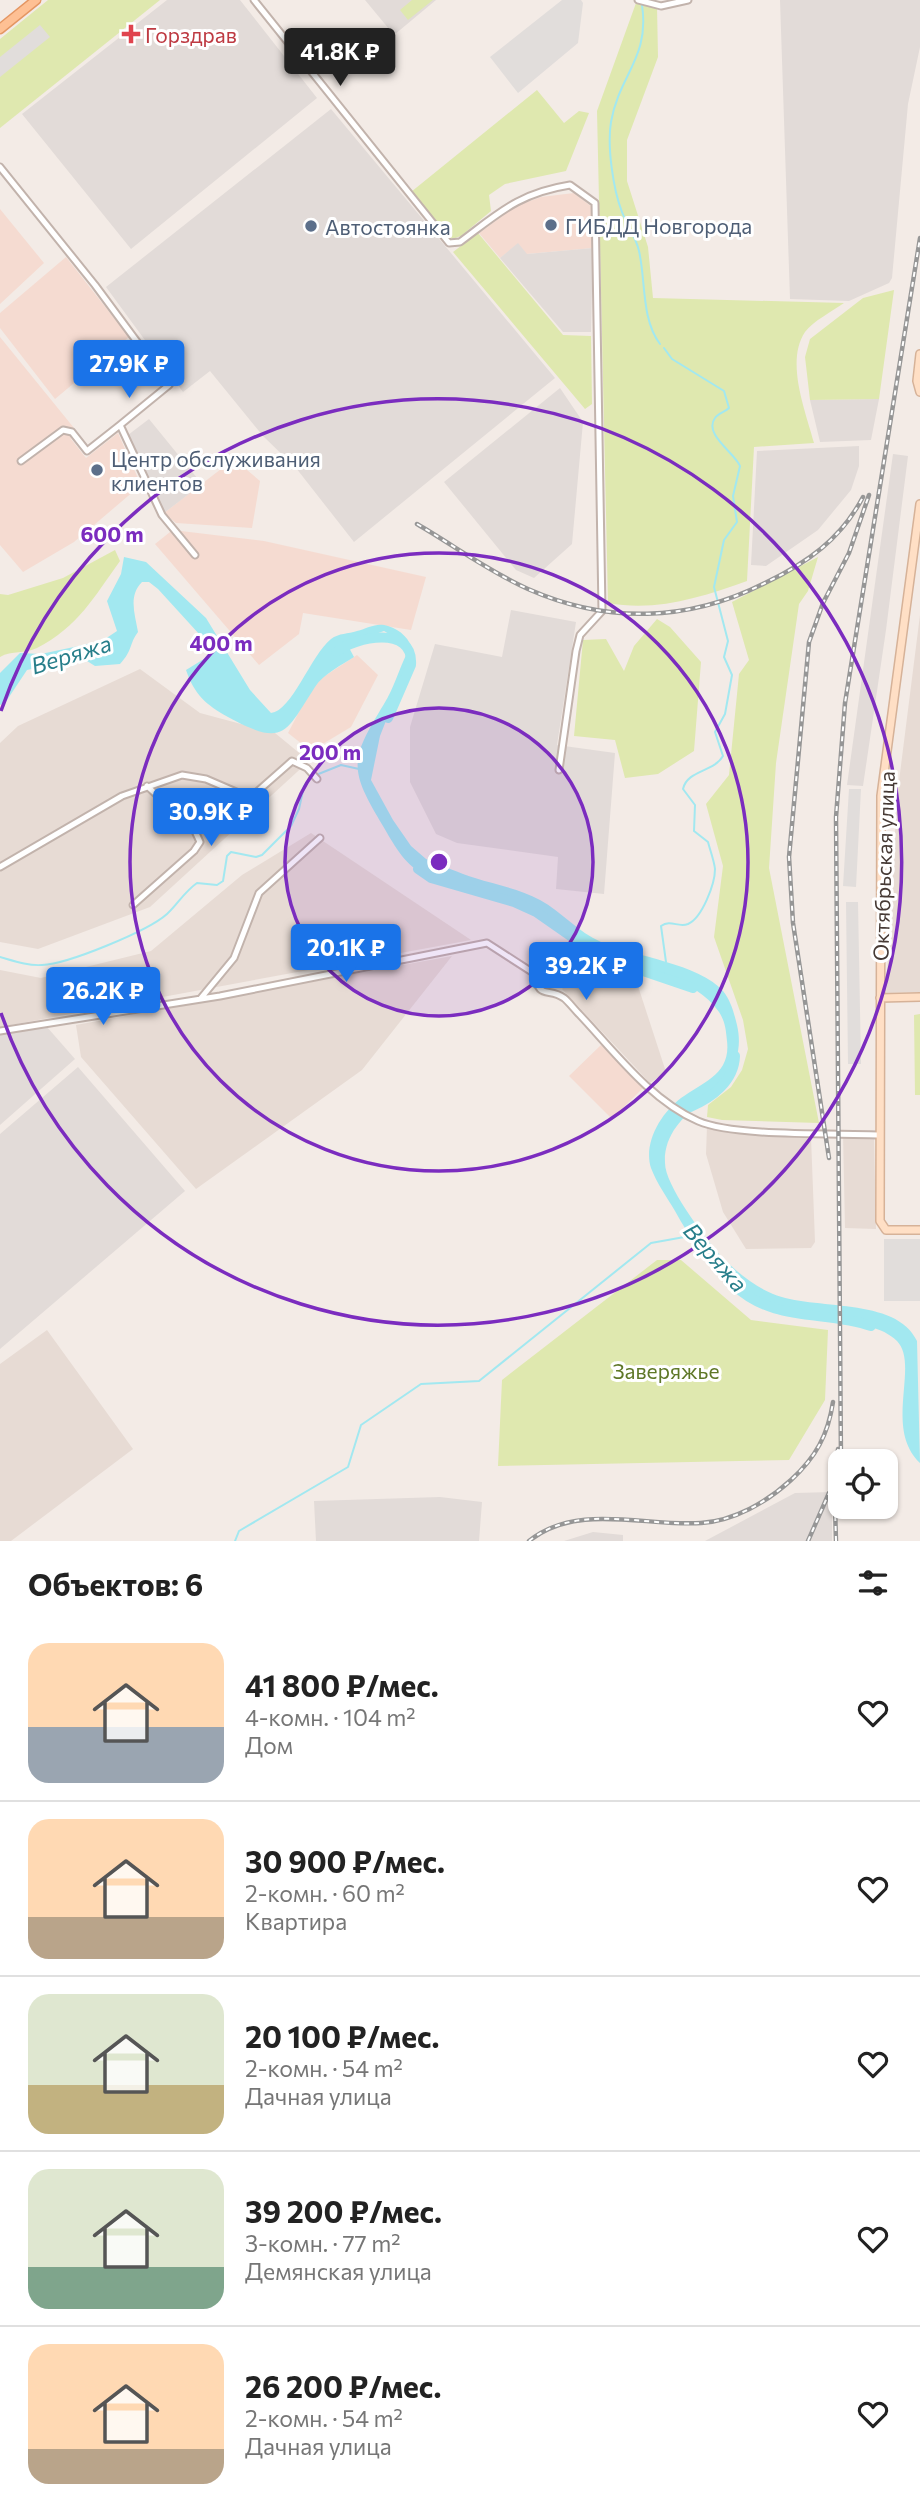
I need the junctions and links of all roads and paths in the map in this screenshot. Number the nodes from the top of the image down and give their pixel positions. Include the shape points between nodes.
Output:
1 (36, 0) edge
2 (254, 0) edge
3 (638, 0) edge
4 (688, 0) edge
5 (0, 29) edge
6 (0, 167) edge
7 (920, 354) edge
8 (920, 393) edge
9 (120, 425) junction
10 (22, 461) dead end
11 (920, 504) edge
12 (194, 555) dead end
13 (559, 770) dead end
14 (317, 779) dead end
15 (147, 786) junction
16 (320, 838) dead end
17 (0, 867) edge
18 (133, 905) dead end
19 (920, 997) edge
20 (201, 998) junction
21 (880, 998) junction
22 (0, 1031) edge
23 (880, 1135) junction
24 (920, 1230) edge

1 - 5 main road
2 - 13 street via 449,243 460,242 516,200 550,188 570,185 595,203 602,611 580,635
3 - 4 street via 661,6
6 - 9 street via 169,386
7 - 8 main road
9 - 10 street via 87,451 72,432 63,430
9 - 12 street via 162,515
11 - 21 main road, Октябрьская улица via 881,796
14 - 15 street via 292,761 250,798 206,779 182,775
15 - 17 street
15 - 18 street via 194,829 200,842
16 - 20 street via 259,893 234,958
19 - 21 main road
20 - 22 street
20 - 23 street via 487,943 536,974 541,991 562,996 635,1075 697,1121 737,1129
21 - 23 main road, Октябрьская улица
23 - 24 main road, Октябрьская улица via 880,1221 884,1228

